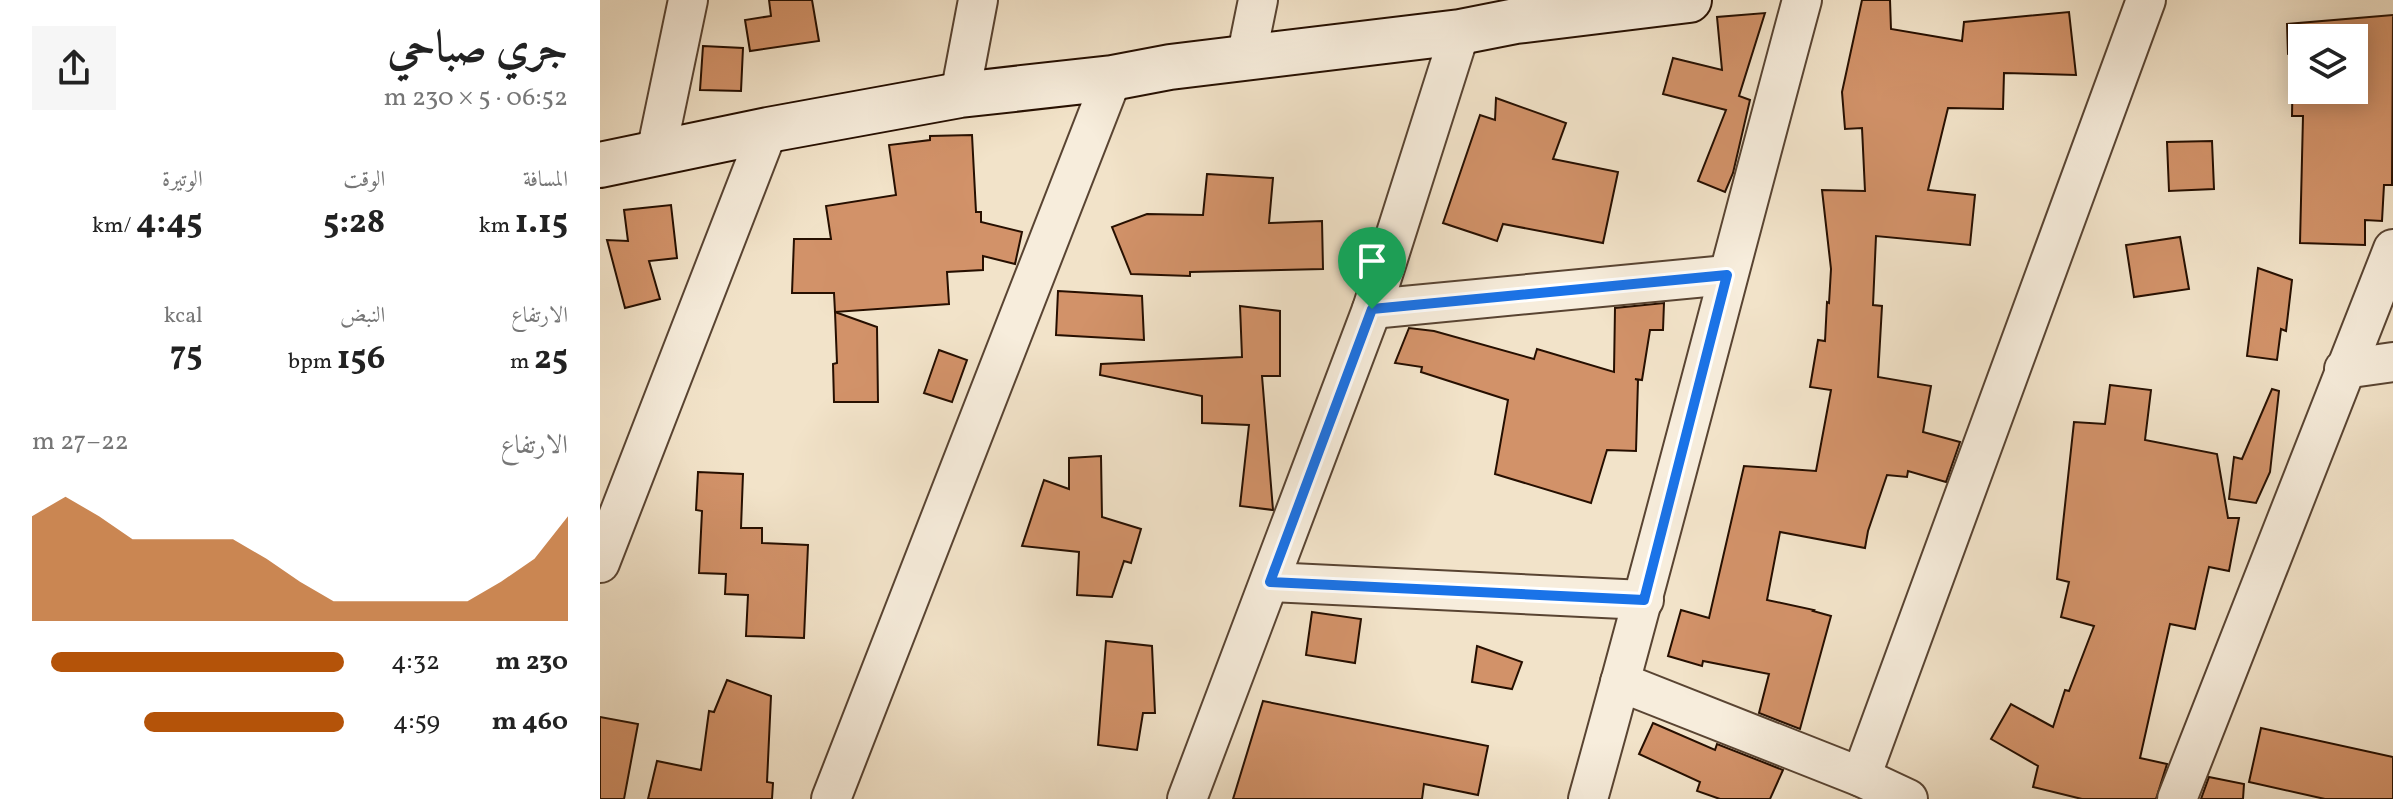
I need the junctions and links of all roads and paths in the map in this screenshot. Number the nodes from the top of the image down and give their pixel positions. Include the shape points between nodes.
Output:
1 (688, 0) edge
2 (978, 0) edge
3 (1258, 0) edge
4 (1689, 0) edge
5 (1802, 0) edge
6 (2146, 0) edge
7 (1519, 11) edge
8 (1460, 32) junction
9 (1246, 59) junction
10 (1112, 78) junction
11 (960, 95) junction
12 (768, 130) junction
13 (656, 153) junction
14 (600, 165) edge
15 (2393, 249) edge
16 (1727, 275) junction
17 (1372, 309) junction
18 (2393, 362) edge
19 (2344, 369) junction
20 (600, 563) edge
21 (1270, 582) junction
22 (1644, 600) junction
23 (1620, 682) junction
24 (1861, 777) junction
25 (831, 799) edge
26 (1187, 799) edge
27 (1588, 799) edge
28 (1908, 799) edge
29 (2177, 799) edge

1 - 13 street
2 - 11 street
3 - 9 street
4 - 7 street
5 - 16 street
6 - 24 street
7 - 8 street
8 - 9 street
8 - 17 street
9 - 10 street
10 - 11 street
10 - 25 street
11 - 12 street
12 - 13 street
12 - 20 street
13 - 14 street
15 - 19 street
16 - 17 street
16 - 22 street
17 - 21 street
18 - 19 street
19 - 29 street
21 - 22 street
21 - 26 street
22 - 23 street
23 - 24 street
23 - 27 street
24 - 28 street

